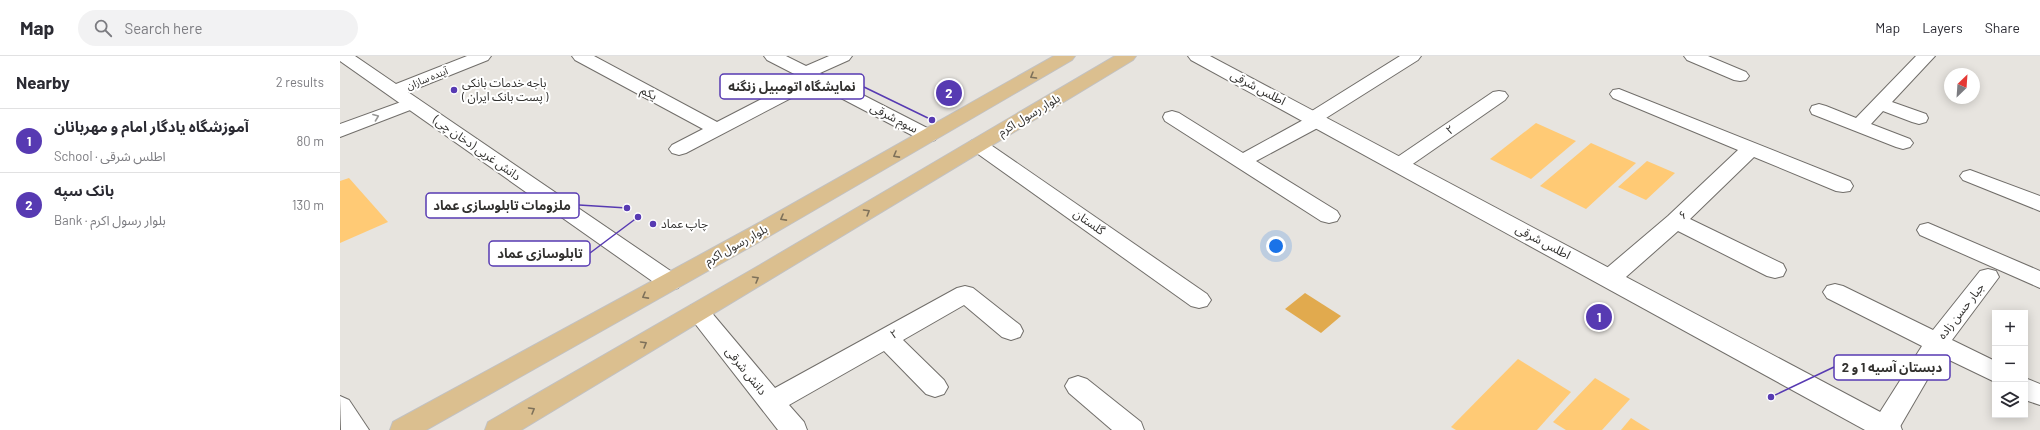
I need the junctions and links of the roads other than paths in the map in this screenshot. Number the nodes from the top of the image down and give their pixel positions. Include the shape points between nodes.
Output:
1 (344, 56) edge
2 (482, 56) edge
3 (581, 56) edge
4 (773, 56) edge
5 (843, 56) edge
6 (1066, 56) edge
7 (1127, 56) edge
8 (1197, 56) edge
9 (1412, 56) edge
10 (1926, 56) edge
11 (1700, 57) edge
12 (811, 75) junction
13 (1740, 76) dead end
14 (395, 91) junction
15 (1619, 94) dead end
16 (1499, 96) dead end
17 (412, 103) junction
18 (1880, 104) junction
19 (1819, 110) dead end
20 (1172, 117) dead end
21 (1919, 118) dead end
22 (1316, 119) junction
23 (1859, 126) junction
24 (717, 129) junction
25 (340, 131) edge
26 (928, 136) junction
27 (1903, 142) dead end
28 (978, 145) junction
29 (1752, 148) junction
30 (679, 149) dead end
31 (1242, 161) junction
32 (1400, 164) junction
33 (1970, 176) dead end
34 (1843, 186) dead end
35 (2040, 204) edge
36 (1329, 216) dead end
37 (1676, 221) junction
38 (1928, 230) dead end
39 (1775, 270) dead end
40 (1988, 276) dead end
41 (1610, 278) junction
42 (2040, 280) edge
43 (670, 282) junction
44 (1835, 292) dead end
45 (1199, 300) dead end
46 (698, 312) junction
47 (1011, 331) dead end
48 (886, 338) junction
49 (1937, 342) junction
50 (1992, 370) edge
51 (1078, 386) dead end
52 (934, 387) dead end
53 (2028, 389) edge
54 (2040, 395) edge
55 (772, 402) junction
56 (340, 407) edge
57 (1887, 429) edge
58 (356, 430) edge
59 (403, 430) edge
60 (498, 430) edge
61 (794, 430) edge
62 (1131, 430) edge

1 - 14 street, دانش غربی (دخان چی)
2 - 14 street, آینده سازان
3 - 24 street, یکم
4 - 12 street, سوم شرقی
5 - 12 street
6 -> 26 main road, بلوار رسول اکرم
7 - 28 main road, بلوار رسول اکرم
8 - 22 street, اطلس شرقی
9 - 22 street
10 - 18 street
11 - 13 street
12 - 24 street
12 - 26 street, سوم شرقی
14 - 17 street, دانش غربی (دخان چی)
15 - 29 street
16 - 32 street, ۲
25 -> 17 street
17 - 43 street, دانش غربی (دخان چی)
18 - 21 street
18 - 23 street
19 - 23 street
20 - 31 street
22 - 31 street
22 - 32 street, اطلس شرقی
23 - 27 street
24 - 30 street
26 -> 43 main road, بلوار رسول اکرم
28 - 45 street, گلستان
46 -> 28 main road, بلوار رسول اکرم
29 - 34 street
29 - 37 street, ۶
31 - 36 street
32 - 41 street, اطلس شرقی
33 - 35 street
37 - 39 street
37 - 41 street, ۶
38 - 42 street
40 - 49 street, جبار حسن زاده
41 - 57 street, اطلس شرقی
43 -> 59 main road, بلوار رسول اکرم
44 - 49 street
46 - 55 street, دانش شرقی
60 -> 46 main road, بلوار رسول اکرم
47 - 48 street, ۲ via 965,294
48 - 52 street
48 - 55 street, ۲
49 - 50 street
49 - 57 street, جبار حسن زاده
51 - 62 street
53 - 54 street
55 - 61 street, دانش شرقی
56 - 58 street

